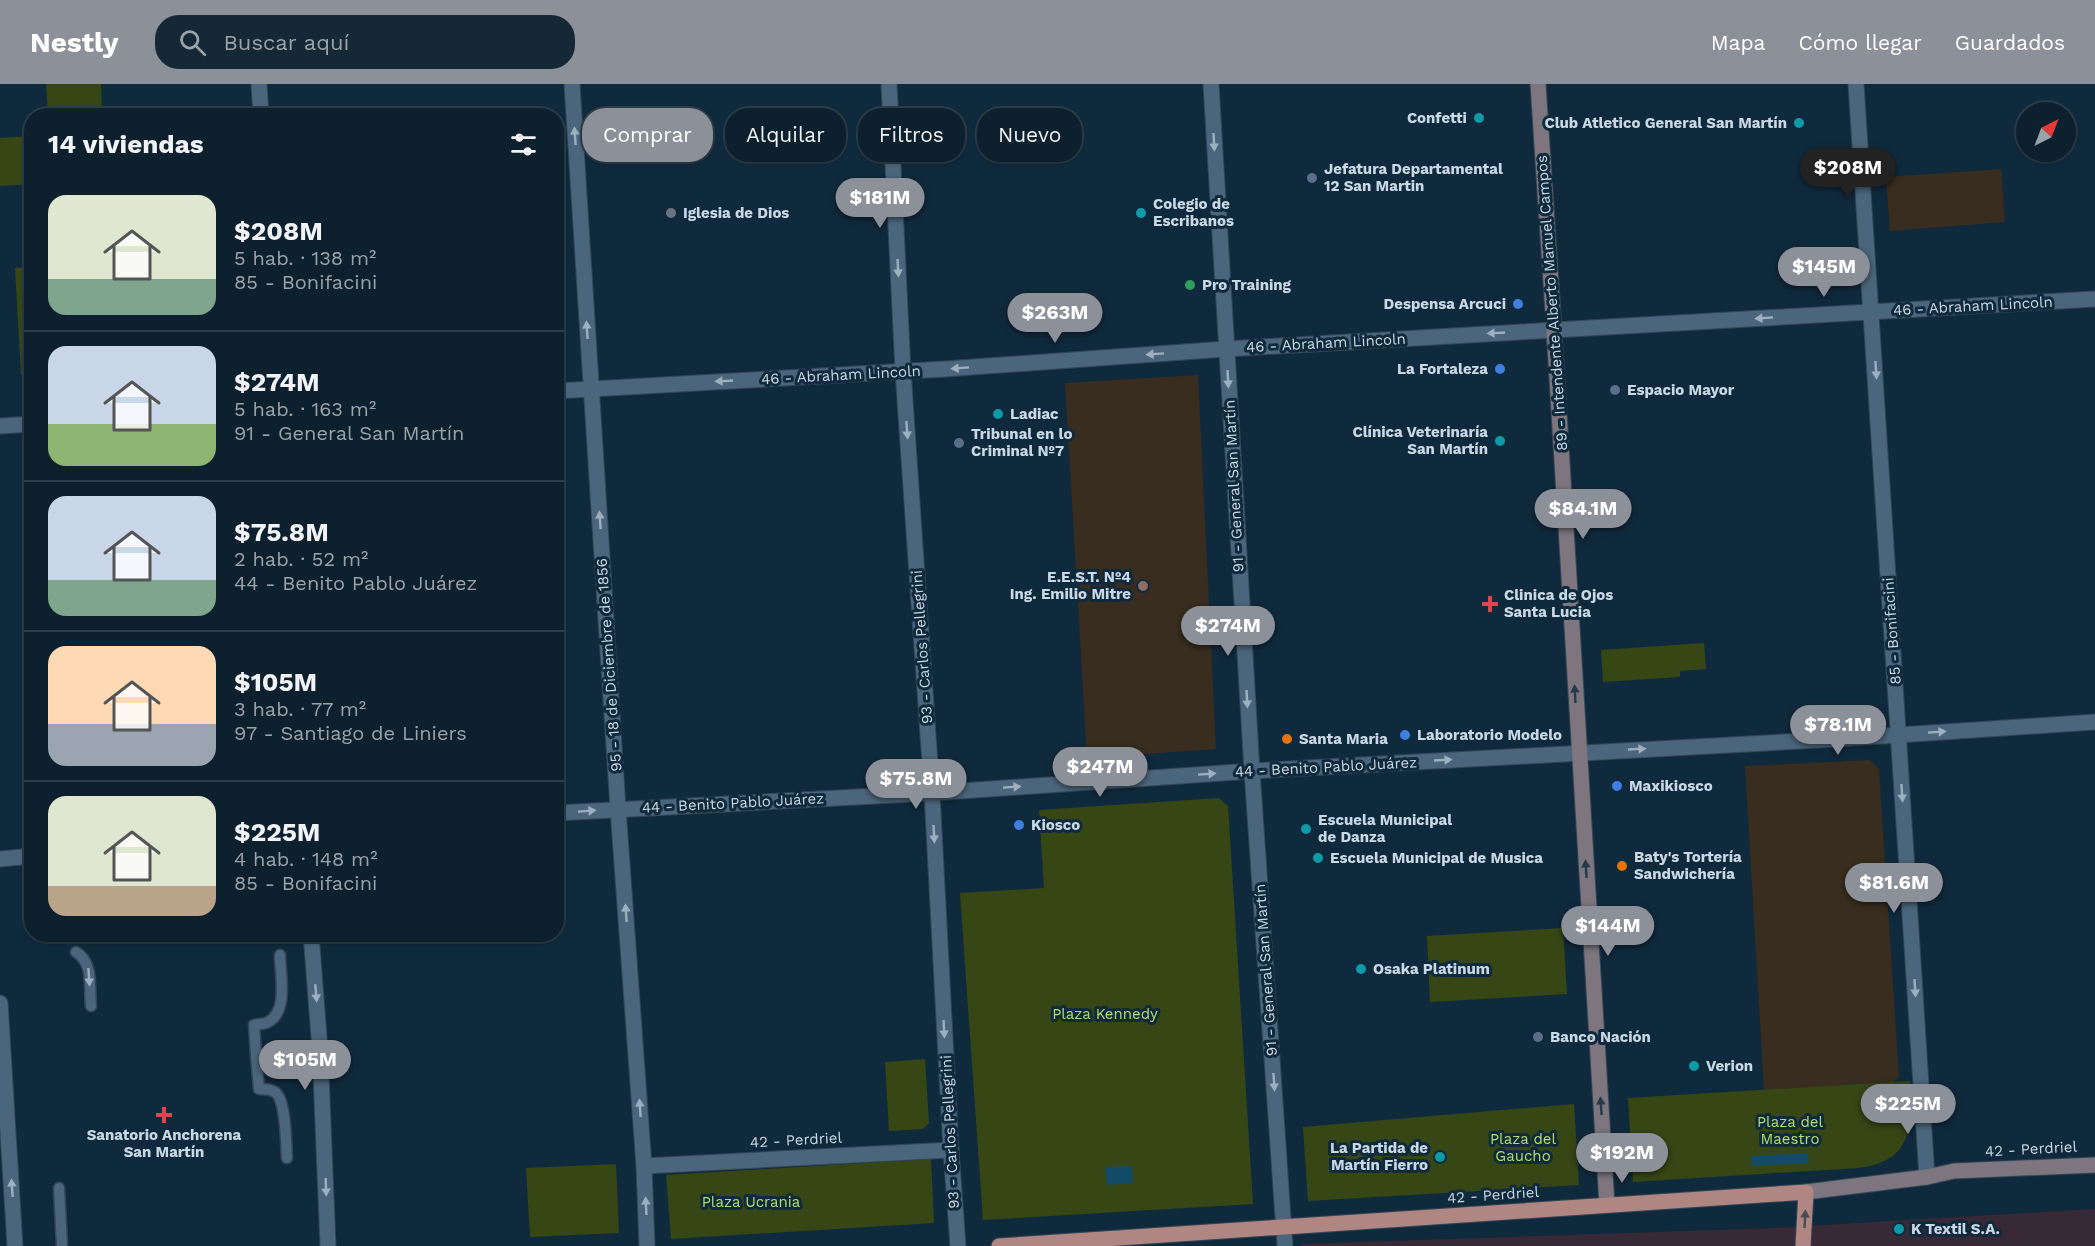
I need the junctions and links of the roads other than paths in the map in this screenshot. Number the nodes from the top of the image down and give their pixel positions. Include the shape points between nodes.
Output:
1 (259, 84) edge
2 (572, 84) edge
3 (889, 84) edge
4 (1211, 84) edge
5 (1538, 84) edge
6 (1856, 84) edge
7 (260, 108) edge
8 (2095, 299) edge
9 (1872, 311) junction
10 (1554, 329) junction
11 (1226, 349) junction
12 (903, 371) junction
13 (591, 389) junction
14 (564, 391) edge
15 (24, 424) edge
16 (0, 426) edge
17 (2095, 722) edge
18 (1898, 735) junction
19 (1579, 752) junction
20 (1252, 771) junction
21 (932, 793) junction
22 (618, 809) junction
23 (564, 812) edge
24 (24, 857) edge
25 (0, 860) edge
26 (312, 942) edge
27 (76, 952) dead end
28 (280, 955) dead end
29 (0, 1003) edge
30 (91, 1006) dead end
31 (320, 1050) junction
32 (256, 1055) junction
33 (951, 1150) junction
34 (287, 1158) dead end
35 (2095, 1165) edge
36 (644, 1166) junction
37 (1927, 1178) junction
38 (59, 1188) dead end
39 (1806, 1192) junction
40 (1607, 1205) junction
41 (1284, 1227) junction
42 (15, 1246) edge
43 (62, 1246) edge
44 (328, 1246) edge
45 (647, 1246) edge
46 (958, 1246) edge
47 (999, 1246) edge
48 (1285, 1246) edge
49 (1803, 1246) edge

1 - 7 street
13 -> 2 street, 95 - 18 de Diciembre de 1856
3 -> 12 street, 93 - Carlos Pellegrini
4 -> 11 street, 91 - General San Martín
5 - 10 street, 89 - Intendente Alberto Manuel Campos
6 - 9 street, 85 - Bonifacini
8 - 9 street, 46 - Abraham Lincoln
9 -> 10 street, 46 - Abraham Lincoln
9 -> 18 street, 85 - Bonifacini
10 -> 11 street, 46 - Abraham Lincoln
19 -> 10 street, 89 - Intendente Alberto Manuel Campos
11 -> 12 street, 46 - Abraham Lincoln
11 -> 20 street, 91 - General San Martín
12 -> 13 street, 46 - Abraham Lincoln
12 -> 21 street, 93 - Carlos Pellegrini
13 - 14 street, 46 - Abraham Lincoln
22 -> 13 street, 95 - 18 de Diciembre de 1856
15 - 16 street
18 -> 17 street, 44 - Benito Pablo Juárez
19 -> 18 street, 44 - Benito Pablo Juárez
18 -> 37 street, 85 - Bonifacini
20 -> 19 street, 44 - Benito Pablo Juárez
40 -> 19 street, 89 - Intendente Alberto Manuel Campos
21 -> 20 street, 44 - Benito Pablo Juárez
20 -> 41 street, 91 - General San Martín
21 - 22 street, 44 - Benito Pablo Juárez
21 -> 33 street, 93 - Carlos Pellegrini
23 -> 22 street, 44 - Benito Pablo Juárez
36 -> 22 street, 95 - 18 de Diciembre de 1856
24 - 25 street
26 -> 31 street
27 -> 30 lane via 88,965
28 - 32 lane via 282,999 278,1014 267,1023 254,1025
42 -> 29 street
31 - 32 lane
31 -> 44 street
32 - 34 lane via 259,1089 270,1089 281,1103
33 - 36 street, 42 - Perdriel
33 - 46 street, 93 - Carlos Pellegrini
35 - 37 street, 42 - Perdriel via 1954,1171
45 -> 36 street, 95 - 18 de Diciembre de 1856
37 - 39 street, 42 - Perdriel
38 - 43 lane
39 - 40 main road, 42 - Perdriel
49 -> 39 main road
40 - 41 main road, 42 - Perdriel
41 - 47 main road, 42 - Perdriel
41 - 48 street, 91 - General San Martín

